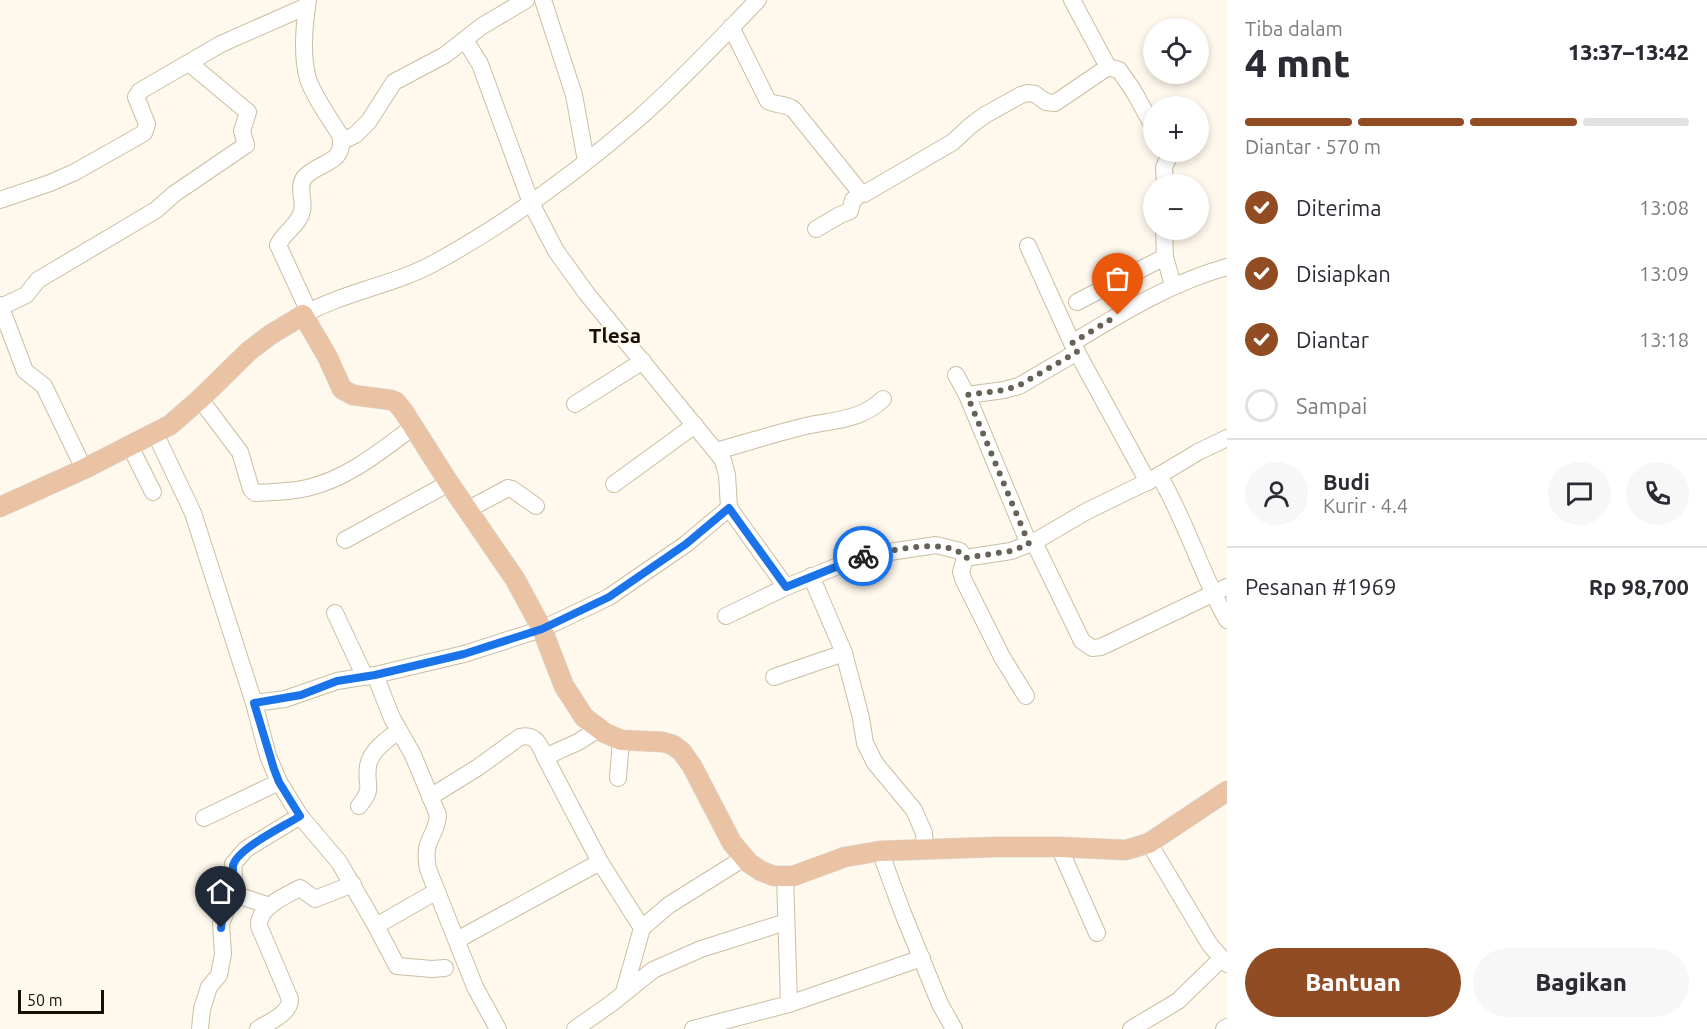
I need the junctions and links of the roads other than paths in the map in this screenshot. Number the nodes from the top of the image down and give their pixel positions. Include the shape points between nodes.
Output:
1 (526, 0) edge
2 (543, 0) edge
3 (1072, 0) edge
4 (754, 2) edge
5 (308, 3) edge
6 (731, 27) junction
7 (465, 40) junction
8 (189, 63) junction
9 (1108, 68) junction
10 (1143, 109) edge
11 (342, 141) junction
12 (586, 161) junction
13 (861, 193) junction
14 (0, 200) edge
15 (531, 203) junction
16 (816, 229) dead end
17 (1164, 240) edge
18 (1028, 246) dead end
19 (1165, 257) junction
20 (1227, 267) edge
21 (1173, 285) junction
22 (1077, 302) dead end
23 (0, 306) edge
24 (306, 313) junction
25 (1074, 347) junction
26 (643, 361) junction
27 (956, 375) dead end
28 (967, 395) junction
29 (200, 399) junction
30 (883, 399) dead end
31 (574, 404) dead end
32 (695, 425) junction
33 (413, 427) junction
34 (155, 433) junction
35 (1226, 440) edge
36 (130, 446) junction
37 (716, 451) junction
38 (84, 469) junction
39 (1153, 478) junction
40 (449, 483) junction
41 (614, 484) dead end
42 (153, 492) dead end
43 (536, 506) dead end
44 (0, 507) edge
45 (729, 508) junction
46 (467, 510) junction
47 (345, 540) dead end
48 (1031, 543) junction
49 (965, 558) junction
50 (811, 576) junction
51 (786, 587) junction
52 (1220, 591) edge
53 (335, 613) dead end
54 (726, 616) dead end
55 (1227, 620) edge
56 (542, 629) junction
57 (844, 653) junction
58 (370, 676) junction
59 (774, 677) dead end
60 (1026, 696) dead end
61 (254, 703) junction
62 (599, 729) junction
63 (399, 731) junction
64 (621, 740) junction
65 (545, 757) junction
66 (618, 778) dead end
67 (279, 782) junction
68 (1227, 791) edge
69 (430, 797) junction
70 (359, 806) dead end
71 (300, 816) junction
72 (204, 818) dead end
73 (1149, 843) junction
74 (1059, 847) junction
75 (925, 849) junction
76 (880, 851) junction
77 (744, 858) junction
78 (600, 862) junction
79 (785, 876) junction
80 (353, 884) junction
81 (437, 891) junction
82 (234, 894) junction
83 (270, 906) junction
84 (786, 922) junction
85 (376, 926) junction
86 (642, 928) junction
87 (1097, 933) dead end
88 (456, 939) junction
89 (922, 958) junction
90 (1224, 962) edge
91 (445, 968) dead end
92 (624, 992) junction
93 (789, 1004) junction
94 (202, 1027) edge
95 (495, 1028) edge
96 (258, 1029) edge
97 (575, 1029) edge
98 (693, 1029) edge
99 (954, 1029) edge
100 (1131, 1029) edge

1 - 7 street
2 - 12 street via 574,95
3 - 9 street
4 - 6 street
5 - 8 street
5 - 11 street via 304,33 308,77
6 - 12 street via 638,119
6 - 13 street via 768,100 794,110
7 - 11 street via 394,82 369,121
7 - 15 street via 480,64
8 - 14 street via 138,93 136,97 147,124 144,133 75,172
8 - 23 street via 248,112 242,131 246,145 156,210 38,280 26,295
9 - 10 street via 1119,70
9 - 13 street via 1055,103 1035,94 1021,95 985,115 924,160
11 - 24 street via 335,158 304,179 300,218 278,245
12 - 15 street
13 - 16 street via 853,200 850,211
15 - 24 street via 438,261
15 - 26 street via 569,270
17 - 19 street
18 - 25 street
19 - 21 street
19 - 22 street
20 - 21 street
21 - 25 street via 1133,306
23 - 38 street via 25,371 44,386
24 - 29 main road via 249,351
24 - 33 main road via 342,388 353,395 396,402
25 - 28 street via 1018,386
25 - 39 street
26 - 31 street
26 - 32 street
27 - 28 street
28 - 48 street
29 - 33 street via 240,452 255,493 279,493 324,483 379,453
29 - 34 main road
30 - 37 street via 856,416
32 - 37 street
32 - 41 street
33 - 40 main road
34 - 36 main road
34 - 61 street via 194,513
35 - 39 street
36 - 38 main road
36 - 42 street
37 - 45 street via 726,466
38 - 44 main road
39 - 48 street
39 - 52 street via 1176,507
40 - 46 main road
40 - 47 street
43 - 46 street via 508,488
45 - 51 street
45 - 56 street via 686,544 609,597
46 - 56 main road via 515,579
48 - 49 street via 1011,551
48 - 52 street via 1082,641 1092,648
49 - 50 street via 960,551 936,545 863,556
49 - 60 street via 961,572 964,581
50 - 51 street
50 - 57 street
51 - 54 street
52 - 55 street
53 - 58 street
56 - 58 street via 464,654
56 - 62 main road via 564,686 584,717
57 - 59 street
57 - 75 street via 865,743 875,763 914,810 924,833
58 - 61 street
58 - 63 street
61 - 67 street
62 - 64 main road
62 - 65 street
63 - 69 street
63 - 70 street via 384,742 368,764 369,792
64 - 66 street
64 - 77 main road via 663,742 682,752
65 - 69 street via 538,742 527,735 520,737
65 - 78 street
67 - 71 street
67 - 72 street
68 - 73 main road
69 - 81 street via 438,815 425,855
71 - 80 street
71 - 82 street via 236,859
73 - 74 main road via 1126,850
73 - 90 street
74 - 75 main road
74 - 87 street
75 - 76 main road
76 - 79 main road via 844,857
76 - 89 street
77 - 79 main road via 761,871
77 - 86 street via 669,905
78 - 86 street
78 - 88 street
79 - 84 street
80 - 83 street via 315,898 300,888
80 - 85 street
81 - 85 street
81 - 88 street
82 - 83 street
82 - 94 street via 221,924 223,954 219,975 209,987 202,1009
83 - 96 street via 260,916 259,926 290,1003 287,1010
84 - 92 street via 701,949 653,970
84 - 93 street
85 - 91 street via 398,966
86 - 92 street
88 - 95 street
89 - 93 street
89 - 99 street
90 - 100 street via 1178,1001
92 - 97 street
93 - 98 street

